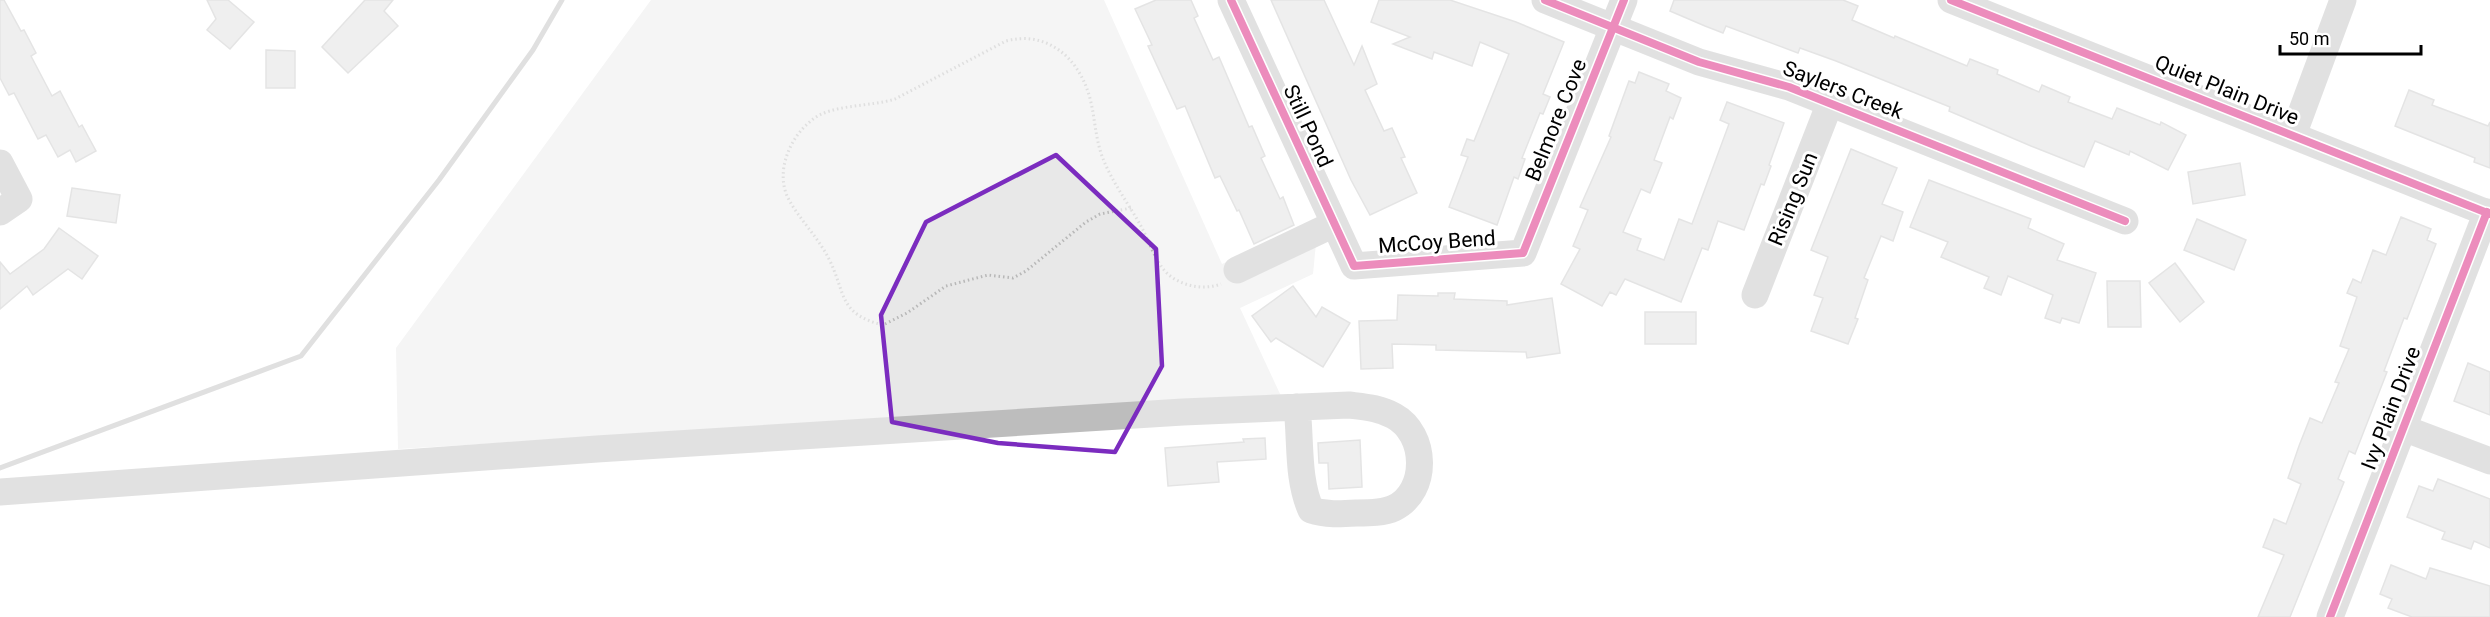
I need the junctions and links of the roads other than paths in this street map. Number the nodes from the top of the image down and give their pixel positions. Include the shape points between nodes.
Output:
1 (1231, 0) edge
2 (1545, 0) edge
3 (1623, 0) edge
4 (2343, 0) edge
5 (1964, 2) edge
6 (1613, 27) junction
7 (1830, 103) junction
8 (2293, 135) junction
9 (0, 163) edge
10 (10, 205) edge
11 (2488, 213) edge
12 (2125, 221) dead end
13 (1334, 224) junction
14 (1523, 253) joint
15 (1354, 266) joint
16 (1237, 270) road end
17 (1755, 294) dead end
18 (1297, 407) junction
19 (2403, 428) junction
20 (2490, 461) edge
21 (0, 492) edge
22 (2330, 617) edge

1 - 13 street, Still Pond
2 - 6 street, Saylers Creek
3 - 6 street, Belmore Cove
4 - 8 street
5 - 8 street, Quiet Plain Drive
6 - 7 street, Saylers Creek via 1699,62 1764,79
6 - 14 street, Belmore Cove
7 - 12 street, Saylers Creek
7 - 17 street, Rising Sun
8 - 11 street, Quiet Plain Drive
9 - 10 street
11 - 19 street, Ivy Plain Drive
13 - 15 street, Still Pond
13 - 16 street
14 - 15 street, McCoy Bend
18 - 18 street via 1349,405 1376,408 1395,416 1411,430 1419,451 1419,475 1410,496 1393,508 1373,513 1311,510 1302,478
18 - 21 street via 575,450
19 - 20 street
19 - 22 street, Ivy Plain Drive

